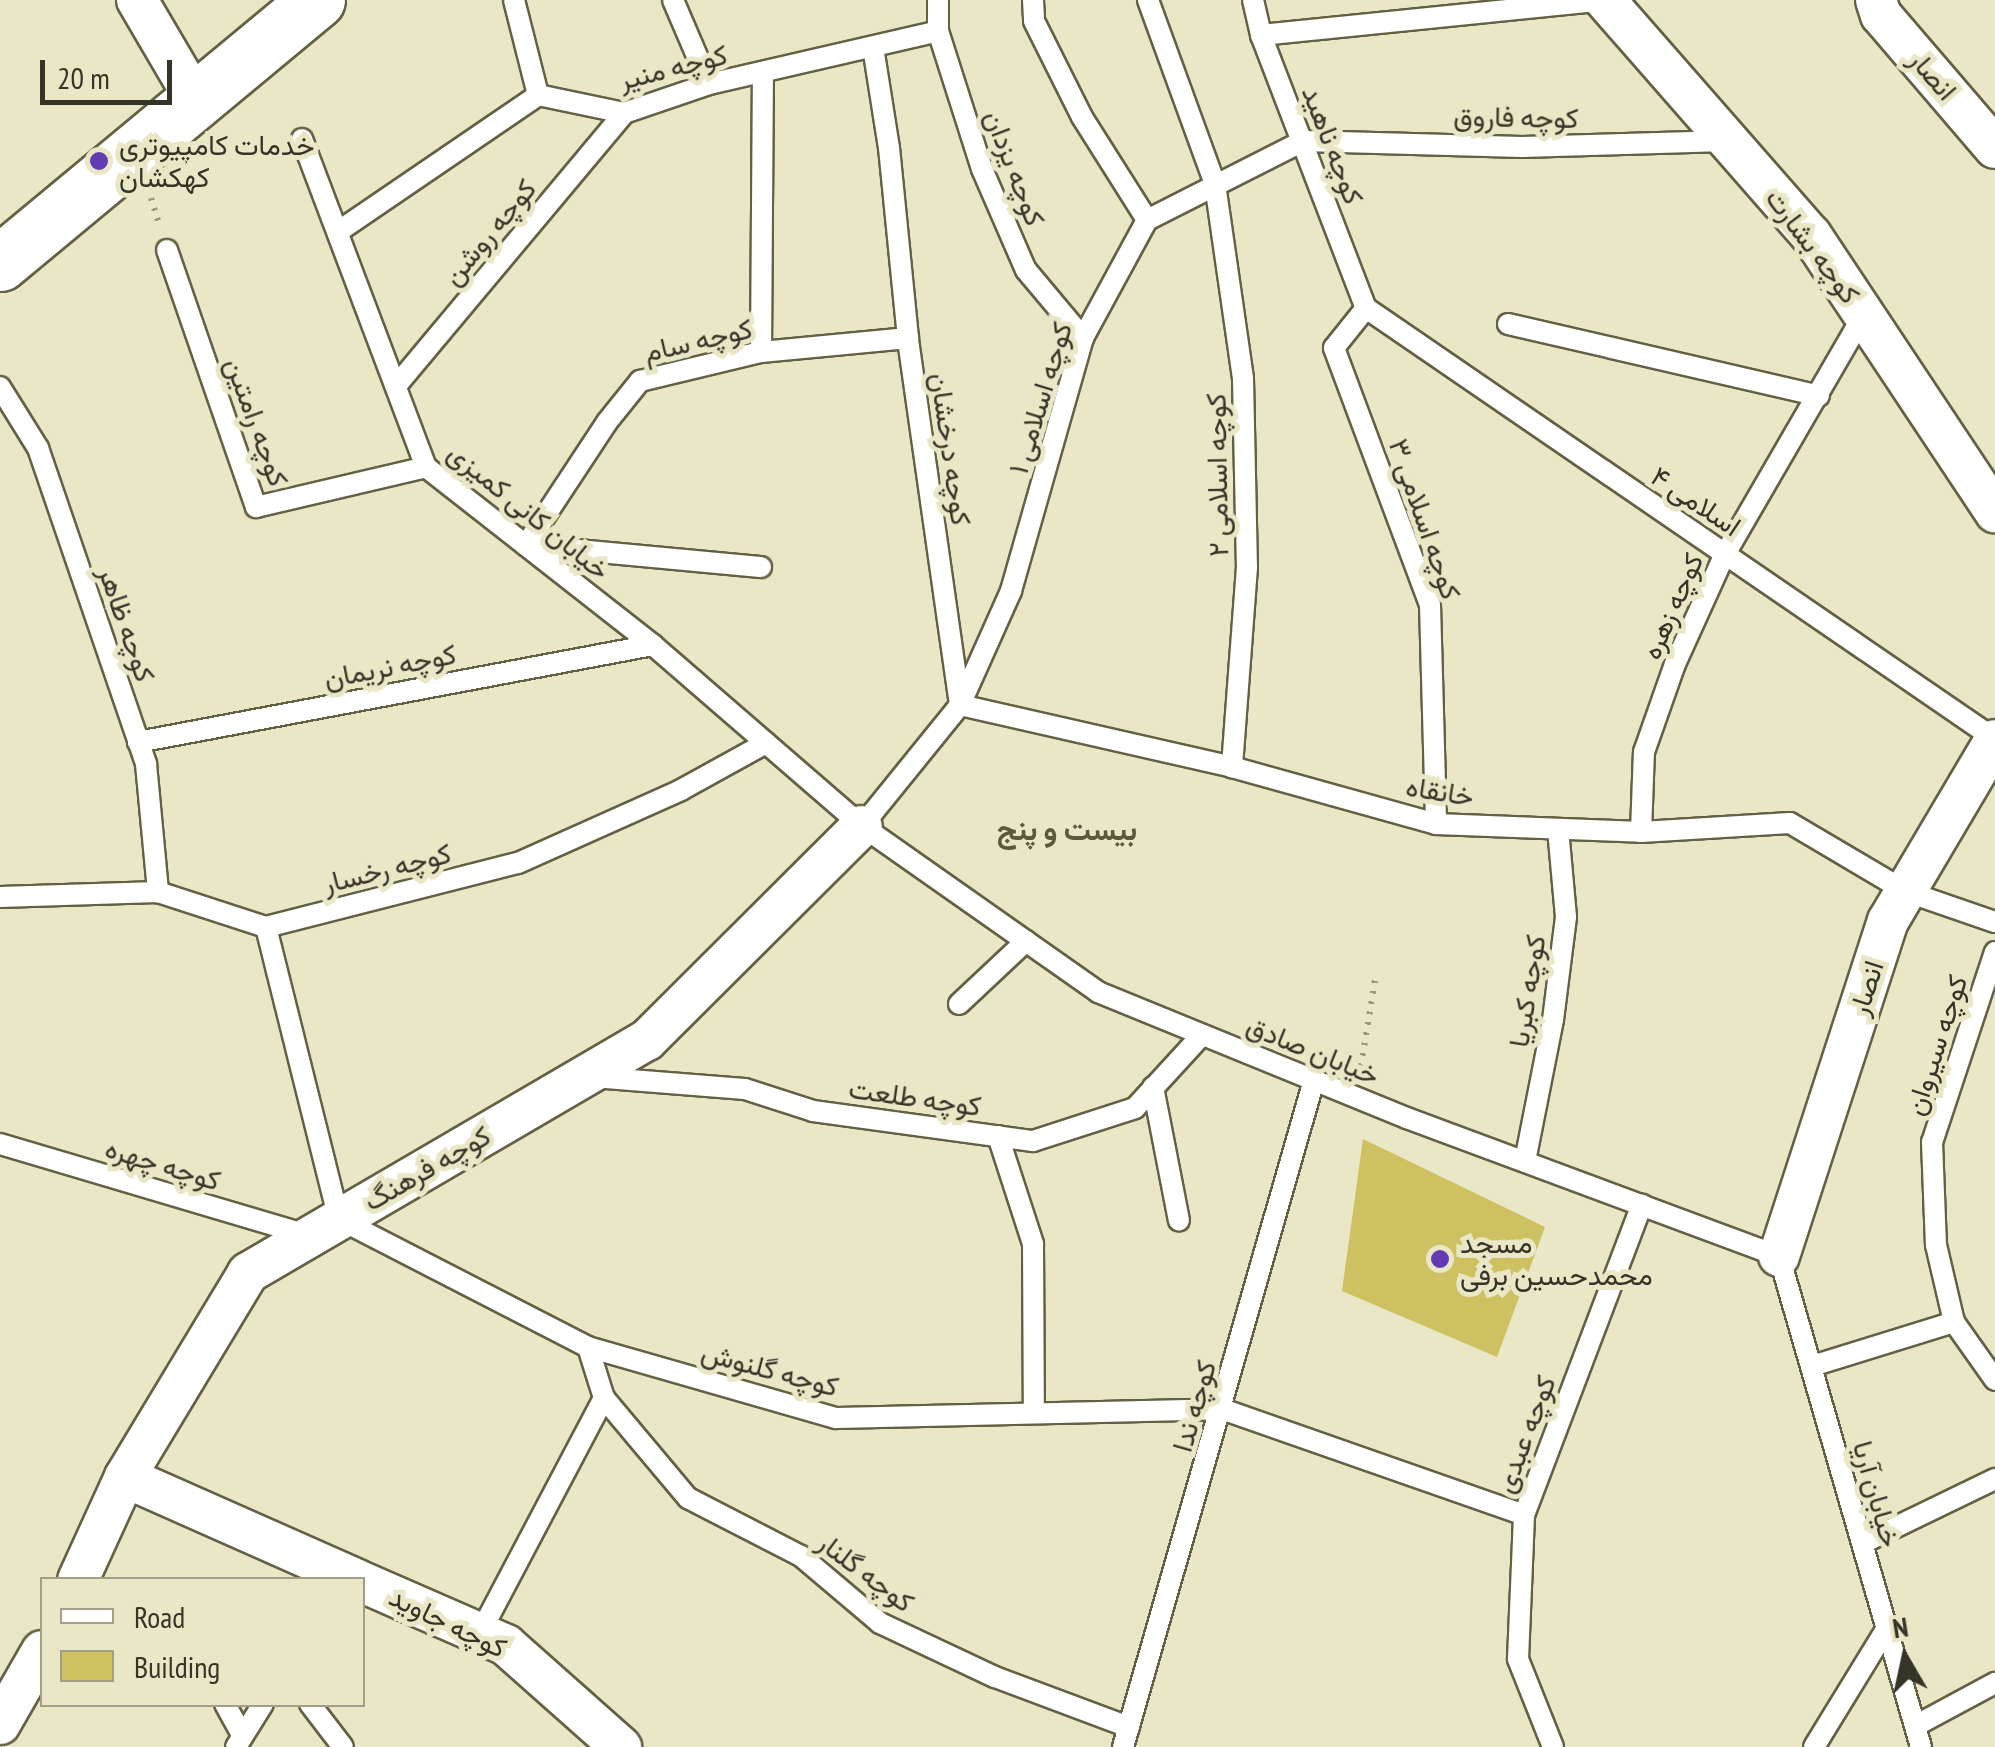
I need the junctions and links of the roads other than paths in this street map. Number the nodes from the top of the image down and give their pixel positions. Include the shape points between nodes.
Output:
1 (137, 0) edge
2 (317, 0) edge
3 (514, 0) edge
4 (673, 0) edge
5 (938, 0) edge
6 (1032, 0) edge
7 (1148, 0) edge
8 (1253, 0) edge
9 (1606, 0) edge
10 (1876, 0) edge
11 (938, 31) junction
12 (1261, 35) junction
13 (873, 47) junction
14 (762, 74) junction
15 (710, 84) junction
16 (538, 95) junction
17 (195, 98) junction
18 (624, 113) junction
19 (302, 138) dead end
20 (1728, 141) junction
21 (1303, 142) junction
22 (1995, 148) edge
23 (1215, 184) junction
24 (1147, 220) junction
25 (339, 231) junction
26 (167, 250) dead end
27 (0, 263) edge
28 (1366, 308) junction
29 (1864, 314) junction
30 (1508, 324) dead end
31 (908, 338) junction
32 (1083, 338) junction
33 (761, 352) junction
34 (396, 386) junction
35 (0, 387) edge
36 (1819, 396) junction
37 (426, 466) junction
38 (1995, 512) edge
39 (526, 546) junction
40 (1725, 554) junction
41 (761, 568) dead end
42 (653, 645) junction
43 (960, 705) junction
44 (1995, 740) edge
45 (138, 742) junction
46 (766, 743) junction
47 (1232, 766) junction
48 (1984, 782) edge
49 (1436, 824) junction
50 (862, 826) junction
51 (1558, 829) junction
52 (1641, 832) junction
53 (1905, 891) junction
54 (158, 892) junction
55 (0, 897) edge
56 (1995, 922) edge
57 (266, 927) junction
58 (1026, 941) junction
59 (1995, 952) edge
60 (959, 1004) dead end
61 (1202, 1034) junction
62 (586, 1076) junction
63 (1314, 1080) junction
64 (1152, 1087) junction
65 (998, 1136) junction
66 (0, 1144) edge
67 (1525, 1161) junction
68 (1642, 1205) junction
69 (1179, 1221) dead end
70 (325, 1228) junction
71 (1780, 1256) junction
72 (1954, 1322) junction
73 (588, 1347) junction
74 (1812, 1366) junction
75 (1995, 1380) edge
76 (604, 1398) junction
77 (1222, 1409) junction
78 (1034, 1412) junction
79 (125, 1477) junction
80 (1995, 1478) edge
81 (1524, 1515) junction
82 (1862, 1543) junction
83 (308, 1569) edge
84 (79, 1577) edge
85 (343, 1577) edge
86 (365, 1583) edge
87 (1887, 1628) junction
88 (480, 1634) junction
89 (40, 1654) edge
90 (1995, 1684) edge
91 (226, 1707) edge
92 (261, 1707) edge
93 (312, 1707) edge
94 (0, 1724) edge
95 (1915, 1726) junction
96 (1126, 1737) edge
97 (238, 1740) edge
98 (343, 1747) edge
99 (621, 1747) edge
100 (1553, 1747) edge
101 (1814, 1747) edge
102 (1921, 1747) edge

1 - 17 street
2 - 17 main road
3 - 16 lane
4 - 15 lane
5 - 11 lane, کوچه یزدان
6 - 24 lane via 1034,21 1082,117
7 - 23 lane, کوچه اسلامی ۲
8 - 12 lane, کوچه ناهید
9 - 12 lane
9 - 20 street, کوچه بشارت
10 - 22 street, انصار via 1880,15
11 - 13 lane, کوچه منیر
11 - 32 lane, کوچه یزدان via 982,169 1026,270
12 - 21 lane, کوچه ناهید
13 - 14 lane, کوچه منیر
13 - 31 lane, کوچه درخشان
14 - 15 lane, کوچه منیر
14 - 33 lane
15 - 18 lane, کوچه منیر
16 - 18 lane, کوچه منیر
16 - 25 lane
17 - 27 main road
18 - 34 lane, کوچه روشن
19 - 25 lane, خیابان کانی کمیزی
20 - 21 lane, کوچه فاروق via 1522,147
20 - 29 street, کوچه بشارت via 1811,235
21 - 23 lane
21 - 28 lane, کوچه ناهید
23 - 24 lane
23 - 47 lane, کوچه اسلامی ۲ via 1243,380 1247,568
24 - 32 lane, کوچه اسلامی ۱
25 - 34 lane, خیابان کانی کمیزی
26 - 37 lane, کوچه رامتین via 256,507
28 - 40 lane, اسلامی ۴
28 - 49 lane, کوچه اسلامی ۳ via 1334,348 1430,605
29 - 36 lane, کوچه زهره
29 - 38 street, کوچه بشارت
30 - 36 lane
31 - 33 lane, کوچه سام
31 - 43 lane, کوچه درخشان
32 - 43 lane, کوچه اسلامی ۱ via 1011,592
33 - 39 lane, کوچه سام via 640,381
34 - 37 lane, خیابان کانی کمیزی
35 - 45 lane, کوچه ظاهر via 38,448
36 - 40 lane, کوچه زهره
37 - 39 lane, خیابان کانی کمیزی
39 - 41 lane
39 - 42 lane, خیابان کانی کمیزی
40 - 44 lane, اسلامی ۴
40 - 52 lane, کوچه زهره via 1644,752
42 - 45 lane, کوچه نریمان
42 - 46 lane, خیابان کانی کمیزی
43 - 47 lane, خانقاه
43 - 50 lane
44 - 48 street, انصار
45 - 54 lane, کوچه ظاهر via 146,764
46 - 50 lane, خیابان کانی کمیزی
46 - 57 lane, کوچه رخسار via 518,864
47 - 49 lane, خانقاه
48 - 53 street, انصار
49 - 51 lane, خانقاه
50 - 58 lane, خیابان صادق
50 - 62 street, کوچه فرهنگ via 647,1040
51 - 52 lane, خانقاه
51 - 67 lane, کوچه کبریا via 1566,917
52 - 53 lane, خانقاه via 1790,823
53 - 56 lane, خانقاه
53 - 71 street, انصار via 1888,921
54 - 55 lane
54 - 57 lane
57 - 70 lane
58 - 60 lane
58 - 61 lane, خیابان صادق via 1098,992
59 - 72 lane, کوچه سیروان via 1932,1142 1936,1245
61 - 63 lane, خیابان صادق
61 - 64 lane, کوچه طلعت
62 - 65 lane, کوچه طلعت via 745,1089 813,1111
62 - 70 street, کوچه فرهنگ
63 - 67 lane, خیابان صادق
63 - 77 lane, کوچه ندا
64 - 65 lane, کوچه طلعت via 1135,1108 1032,1140
64 - 69 lane
65 - 78 lane via 1032,1244
66 - 70 lane, کوچه چهره
67 - 68 lane, خیابان صادق
68 - 71 lane, خیابان صادق
68 - 81 lane, کوچه عبدی
70 - 73 lane, کوچه گلنوش
70 - 79 street, کوچه فرهنگ via 248,1273
71 - 74 lane, خیابان آریا
72 - 74 lane
72 - 75 lane, کوچه سیروان
73 - 76 lane, کوچه گلنار
73 - 78 lane, کوچه گلنوش via 836,1418
74 - 82 lane, خیابان آریا
76 - 88 lane
76 - 96 lane, کوچه گلنار via 688,1498 801,1556 880,1623
77 - 78 lane, کوچه گلنوش
77 - 81 lane
77 - 96 lane, کوچه ندا
79 - 83 street, کوچه جاوید
79 - 84 street, کوچه فرهنگ
80 - 82 lane
81 - 100 lane, کوچه عبدی via 1518,1659
82 - 87 lane, خیابان آریا
83 - 85 street, کوچه جاوید
86 - 88 street, کوچه جاوید
87 - 95 lane, خیابان آریا
87 - 101 lane
88 - 99 street, کوچه جاوید via 506,1645
89 - 94 street
90 - 95 lane
91 - 97 lane
92 - 97 lane
93 - 98 lane
95 - 102 lane, خیابان آریا

